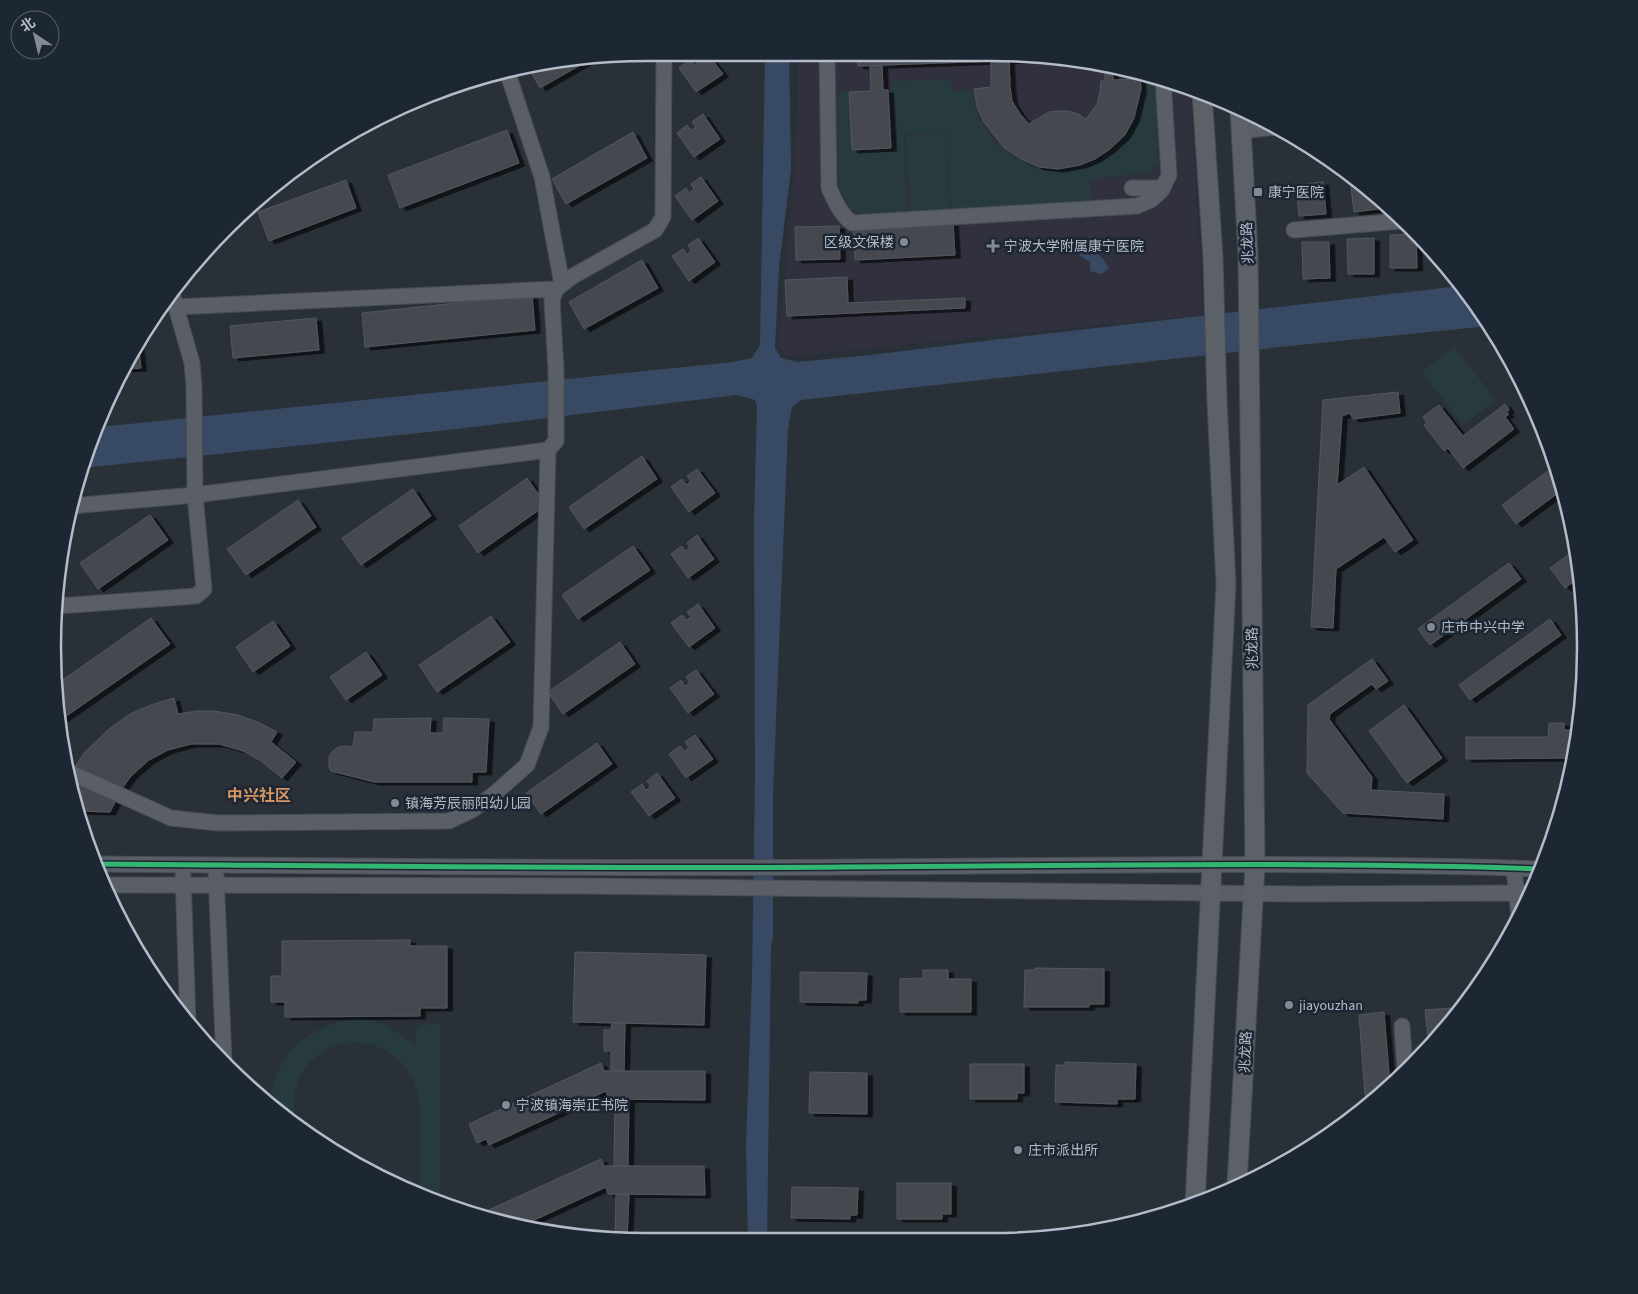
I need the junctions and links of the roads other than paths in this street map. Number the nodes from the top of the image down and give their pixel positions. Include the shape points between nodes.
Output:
1 (664, 61) edge
2 (827, 61) edge
3 (509, 78) edge
4 (1163, 87) edge
5 (1203, 101) edge
6 (1241, 118) edge
7 (1262, 128) edge
8 (1242, 130) junction
9 (1132, 188) dead end
10 (1163, 188) junction
11 (1392, 221) edge
12 (1294, 230) dead end
13 (559, 286) junction
14 (174, 302) edge
15 (548, 450) junction
16 (194, 495) junction
17 (79, 505) edge
18 (63, 606) edge
19 (76, 775) edge
20 (103, 864) edge
21 (183, 864) junction
22 (215, 865) junction
23 (1255, 865) junction
24 (1212, 866) junction
25 (1514, 868) junction
26 (1533, 869) edge
27 (112, 885) edge
28 (183, 885) junction
29 (216, 885) junction
30 (1523, 891) edge
31 (1210, 892) junction
32 (1254, 893) junction
33 (1522, 893) edge
34 (188, 1010) edge
35 (1402, 1026) dead end
36 (224, 1051) edge
37 (1404, 1062) edge
38 (1237, 1178) edge
39 (1195, 1196) edge

1 - 13 street via 663,217 655,230
2 - 10 street via 829,188 836,205 852,223 1137,206 1151,200
3 - 13 street via 542,177
4 - 10 street via 1169,175
5 - 24 main road, 兆龙路 via 1213,257 1226,584
6 - 8 main road, 兆龙路
7 - 8 street
8 - 23 main road, 兆龙路 via 1248,254
9 - 10 street
11 - 12 street
13 - 14 street
13 - 15 street via 552,300 556,442
14 - 16 street via 192,363
15 - 16 street
15 - 19 street via 541,727 527,765 472,810 449,821 218,823 171,818
16 - 17 street
16 - 18 street via 204,589 196,596
20 - 21 street
21 - 22 street
21 - 28 street
22 - 24 street
22 - 29 street
23 - 24 street
23 - 25 street
23 - 32 main road, 兆龙路
24 - 31 main road, 兆龙路
25 - 26 street
25 - 30 street
27 - 28 street
28 - 29 street
28 - 34 street
29 - 31 street
29 - 36 street
31 - 32 street
31 - 39 main road, 兆龙路
32 - 33 street
32 - 38 main road, 兆龙路
35 - 37 street

